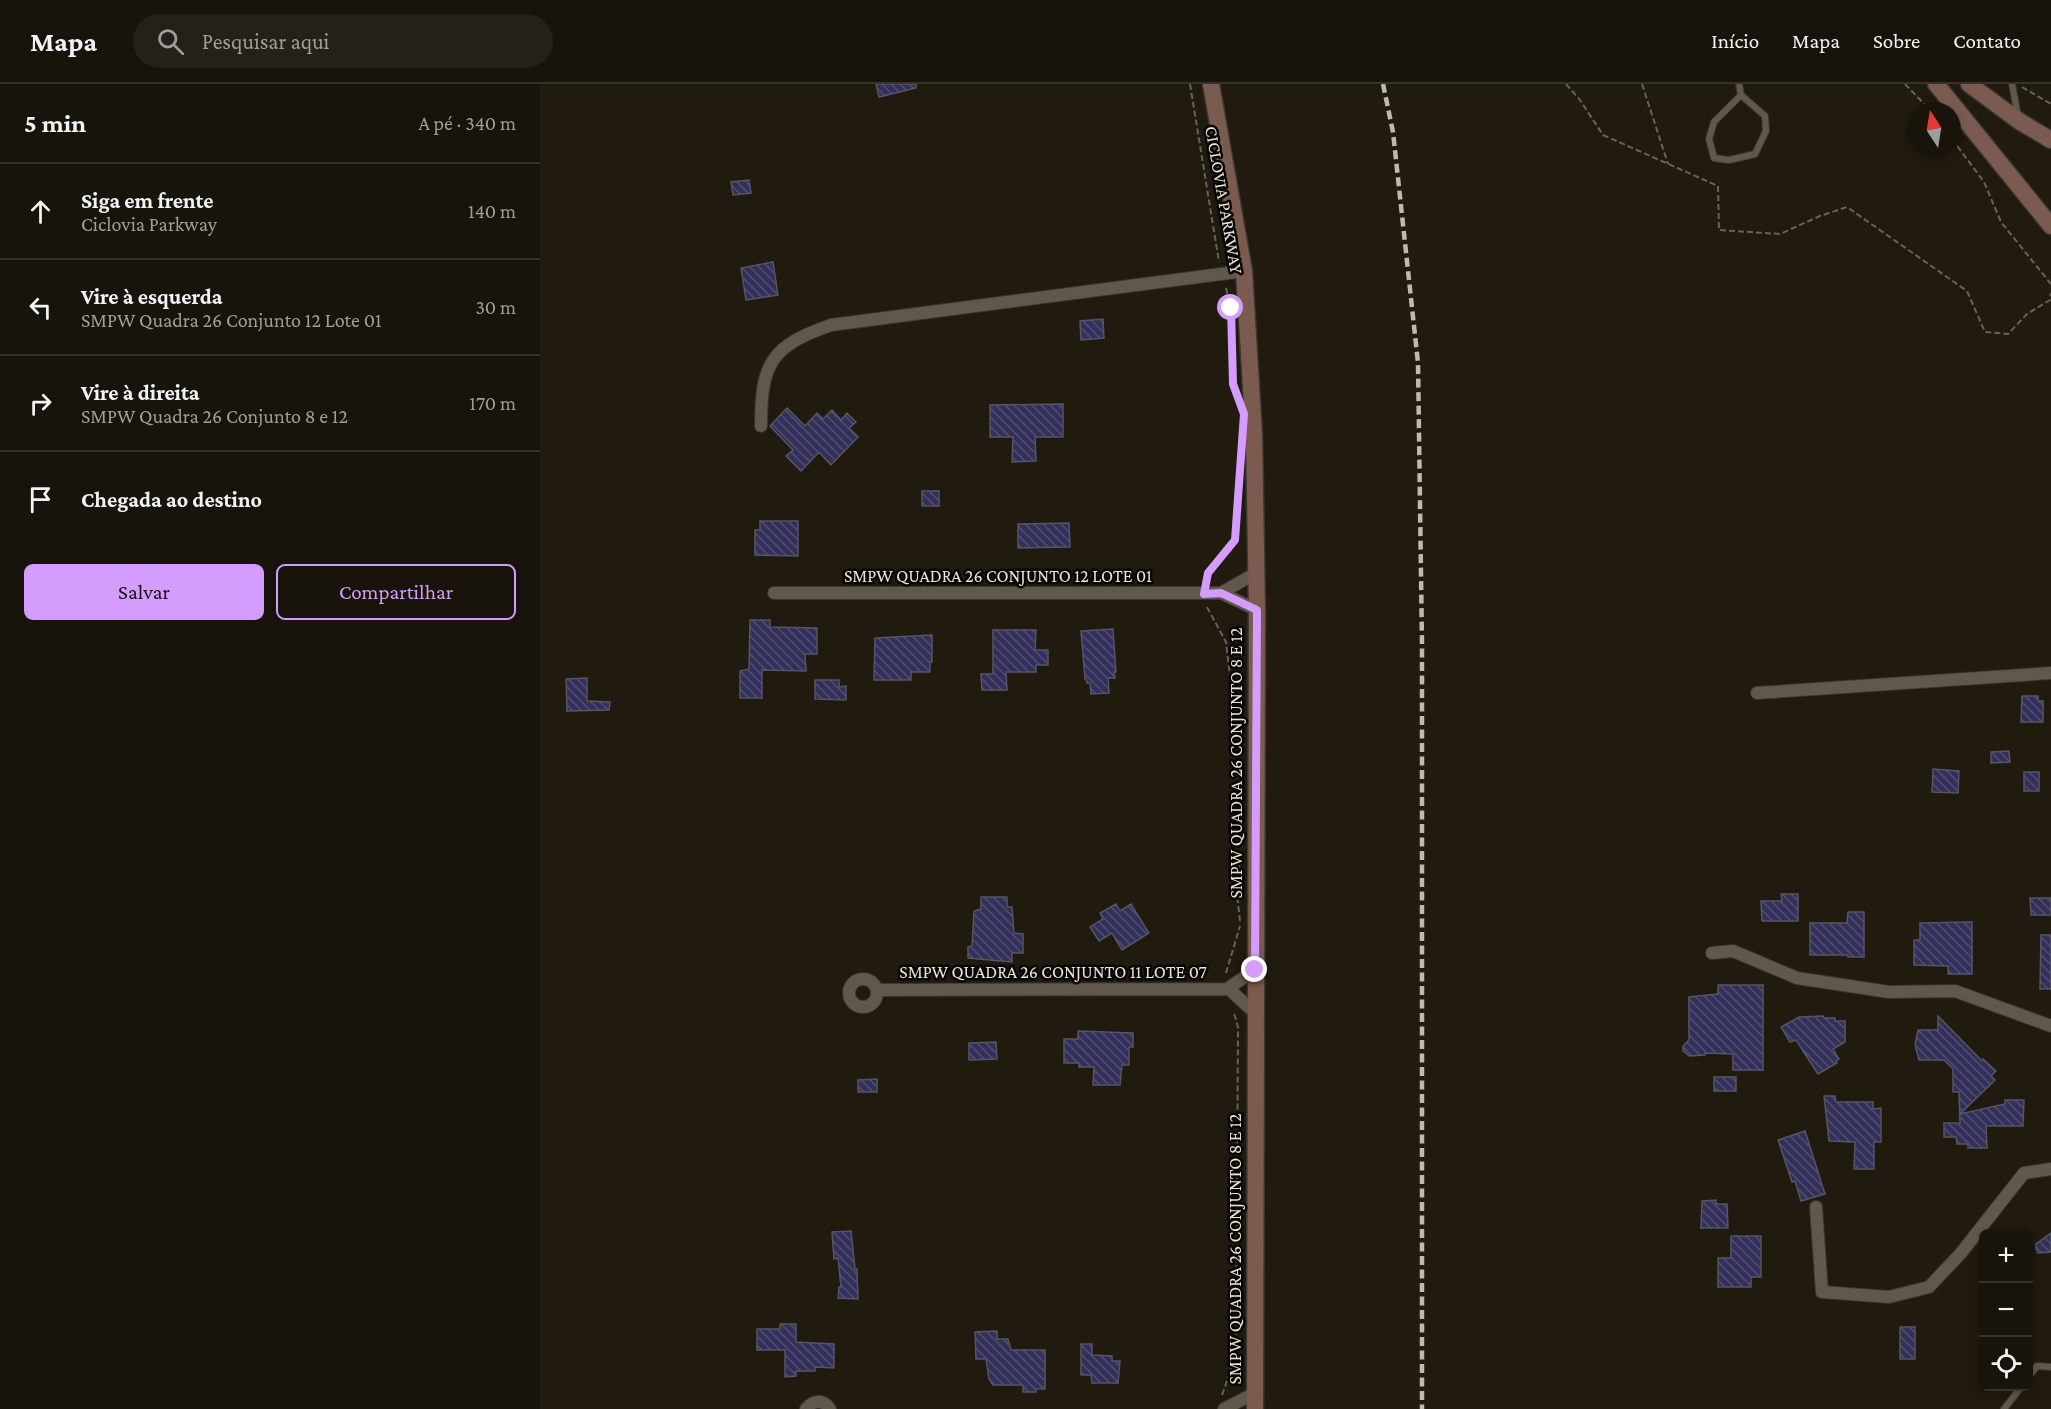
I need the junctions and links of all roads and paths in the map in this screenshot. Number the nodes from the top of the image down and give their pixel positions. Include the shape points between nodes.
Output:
1 (1190, 84) edge
2 (1211, 84) edge
3 (1566, 84) edge
4 (1642, 84) edge
5 (1739, 84) edge
6 (1905, 84) edge
7 (1936, 84) edge
8 (1969, 84) edge
9 (2012, 84) edge
10 (2017, 84) edge
11 (1741, 95) junction
12 (1922, 102) edge
13 (2051, 104) edge
14 (2019, 121) junction
15 (2051, 140) edge
16 (1961, 151) edge
17 (1668, 164) junction
18 (2051, 226) edge
19 (1244, 271) junction
20 (1222, 274) junction
21 (2051, 284) edge
22 (2051, 294) edge
23 (1231, 308) dead end
24 (1232, 351) dead end
25 (1237, 394) dead end
26 (761, 426) dead end
27 (1238, 494) dead end
28 (1256, 573) junction
29 (774, 593) dead end
30 (1221, 593) junction
31 (1204, 594) junction
32 (1257, 610) junction
33 (2051, 673) edge
34 (1757, 693) dead end
35 (1240, 735) dead end
36 (1240, 783) dead end
37 (1241, 819) dead end
38 (1242, 853) dead end
39 (1712, 953) dead end
40 (1255, 970) junction
41 (1228, 989) junction
42 (877, 990) dead end
43 (1255, 1013) junction
44 (2051, 1026) edge
45 (2051, 1169) edge
46 (1816, 1207) dead end
47 (2051, 1366) edge
48 (2033, 1371) edge
49 (2018, 1391) edge
50 (1255, 1401) edge
51 (1224, 1406) edge
52 (806, 1409) edge
53 (830, 1409) edge
54 (2004, 1409) edge

1 - 20 path, CICLOVIA PARKWAY
2 - 19 street, SMPW QUADRA 26 CONJUNTO 8 E 12
3 - 17 path via 1603,135
4 - 17 path
5 - 11 lane
6 - 12 path
7 - 18 street
8 - 14 street
9 - 14 lane
10 - 13 path
11 - 11 lane via 1765,116 1766,131 1755,154 1729,160 1714,158 1709,139 1714,122
14 - 15 street
16 - 21 path via 1984,182 2001,222
17 - 22 path via 1718,186 1719,230 1780,234 1846,207 1967,291 1985,332 2008,334 2027,314 2050,300
19 - 20 street
19 - 28 street, SMPW QUADRA 26 CONJUNTO 8 E 12 via 1254,435
20 - 23 path, CICLOVIA PARKWAY
20 - 26 street via 831,325 802,335 774,358 761,395
24 - 25 path
27 - 31 path via 1235,540 1208,573
28 - 30 street, SMPW QUADRA 26 CONJUNTO 12 LOTE 01
28 - 32 street, SMPW QUADRA 26 CONJUNTO 8 E 12
29 - 31 street, SMPW QUADRA 26 CONJUNTO 12 LOTE 01
30 - 31 street, SMPW QUADRA 26 CONJUNTO 12 LOTE 01
30 - 32 street, SMPW QUADRA 26 CONJUNTO 12 LOTE 01
31 - 35 path via 1208,612 1226,642
32 - 40 street, SMPW QUADRA 26 CONJUNTO 8 E 12
33 - 34 street
36 - 37 path
38 - 41 path via 1236,884 1240,926 1226,970
39 - 44 street via 1733,951 1808,980 1889,992 1955,991
40 - 41 street, SMPW QUADRA 26 CONJUNTO 11 LOTE 07
40 - 43 street, SMPW QUADRA 26 CONJUNTO 8 E 12
41 - 42 street, SMPW QUADRA 26 CONJUNTO 11 LOTE 07
41 - 43 street, SMPW QUADRA 26 CONJUNTO 11 LOTE 07
41 - 51 path via 1238,1027 1236,1356
43 - 50 street, SMPW QUADRA 26 CONJUNTO 8 E 12
45 - 46 street via 2024,1173 1961,1254 1929,1287 1889,1297 1822,1292
47 - 48 lane via 2037,1366
49 - 54 lane
50 - 51 street
52 - 53 street via 819,1401

